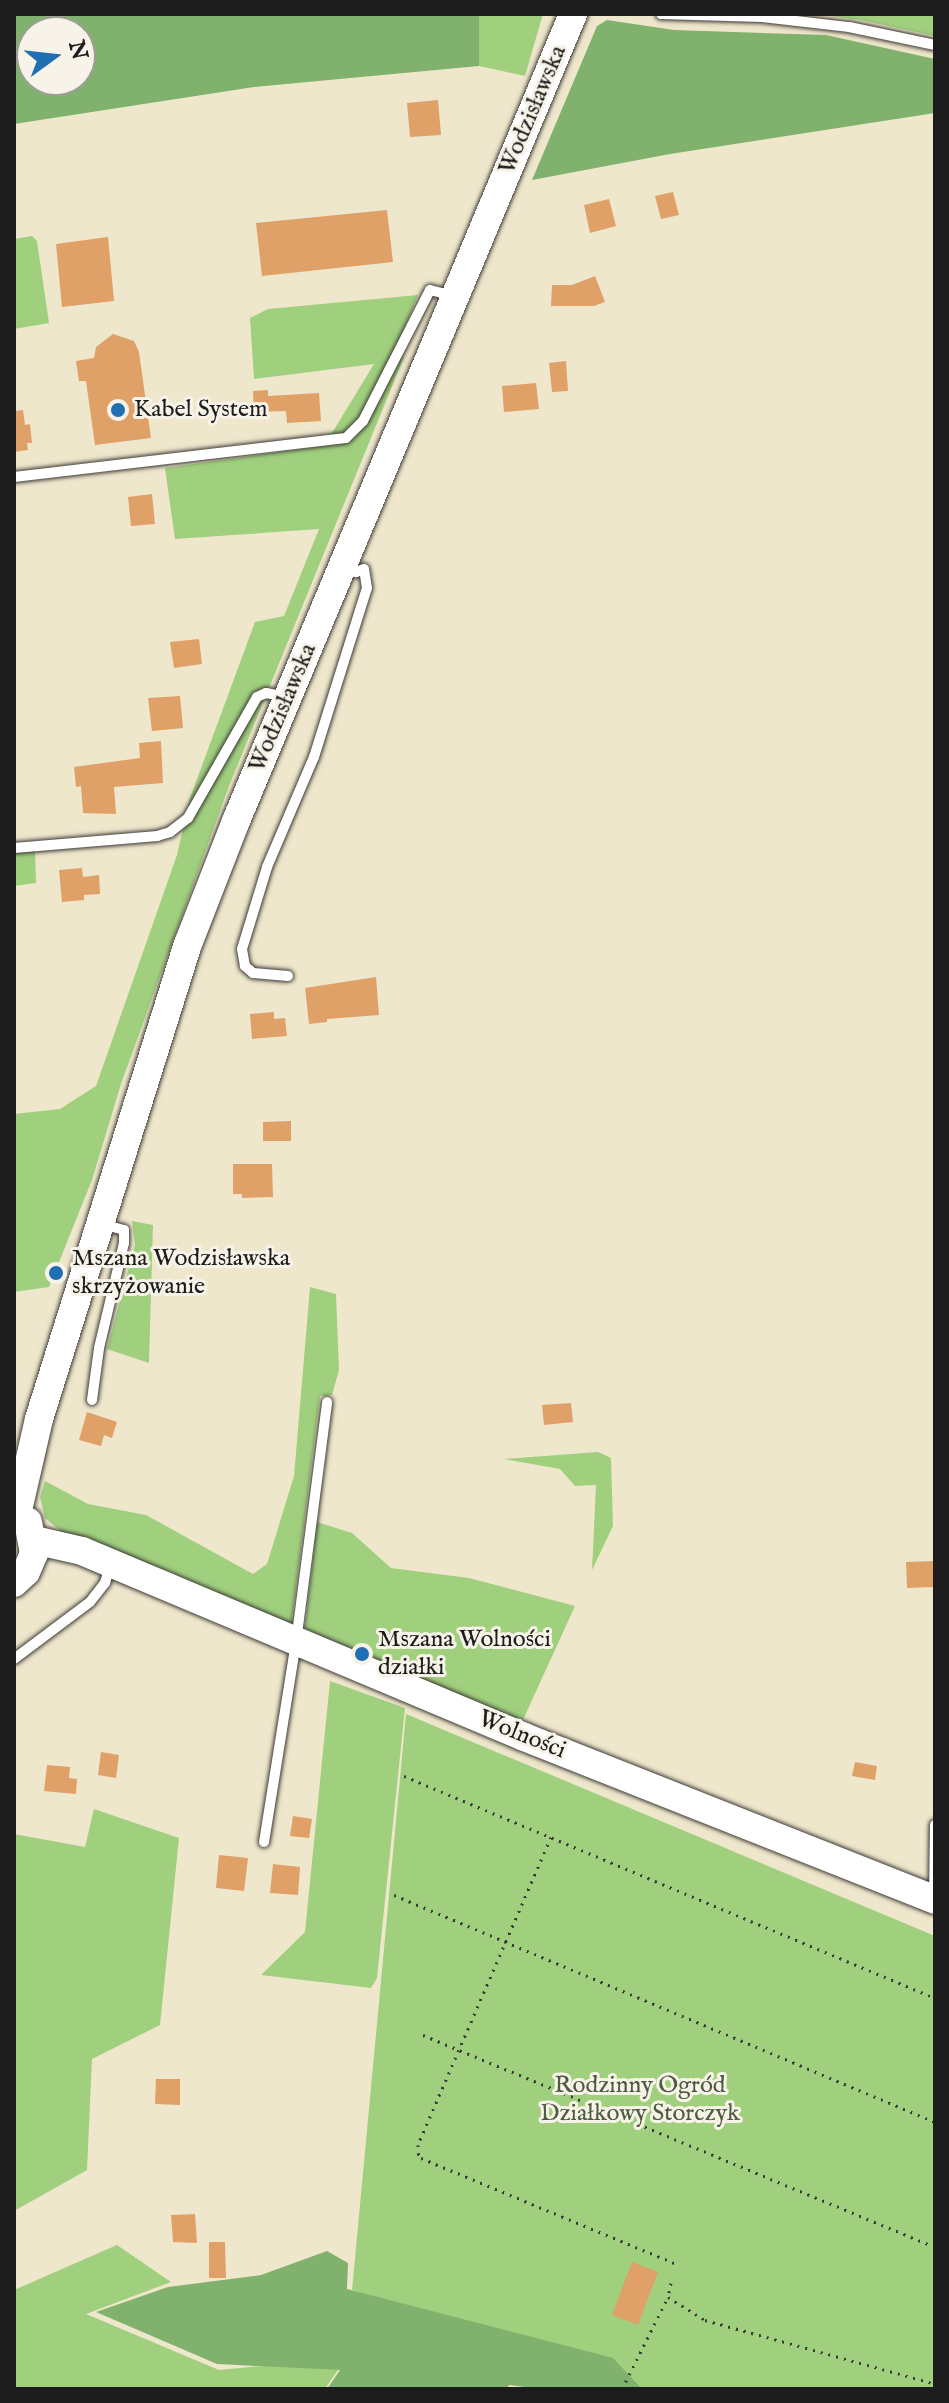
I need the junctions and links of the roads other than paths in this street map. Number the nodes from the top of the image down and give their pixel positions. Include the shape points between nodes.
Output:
1 (573, 14) edge
2 (661, 14) edge
3 (935, 45) edge
4 (456, 297) junction
5 (14, 477) edge
6 (344, 561) junction
7 (288, 698) junction
8 (14, 848) edge
9 (288, 976) dead end
10 (99, 1224) junction
11 (92, 1400) dead end
12 (327, 1402) dead end
13 (39, 1419) junction
14 (14, 1461) edge
15 (16, 1508) edge
16 (26, 1563) edge
17 (110, 1566) junction
18 (296, 1642) junction
19 (14, 1659) edge
20 (935, 1825) edge
21 (264, 1842) dead end
22 (934, 1900) edge

1 - 4 main road, Wodzisławska
2 - 3 lane via 762,17 849,27
4 - 5 lane via 430,290 363,421 346,438
4 - 6 main road, Wodzisławska
6 - 7 main road, Wodzisławska
6 - 9 lane via 356,572 364,569 367,588 314,757 267,867 242,949 245,966 253,973
7 - 8 lane via 266,693 257,697 188,818 170,832
7 - 10 main road, Wodzisławska via 188,944
10 - 11 lane via 124,1230 124,1243
10 - 13 main road, Wodzisławska
12 - 18 lane
13 - 14 main road, Wodzisławska
13 - 15 main road, Wodzisławska
15 - 16 main road via 31,1526
16 - 17 main road, Wolności via 82,1551
17 - 18 main road, Wolności
17 - 19 lane via 90,1602
18 - 21 lane
18 - 22 main road, Wolności
20 - 22 lane

